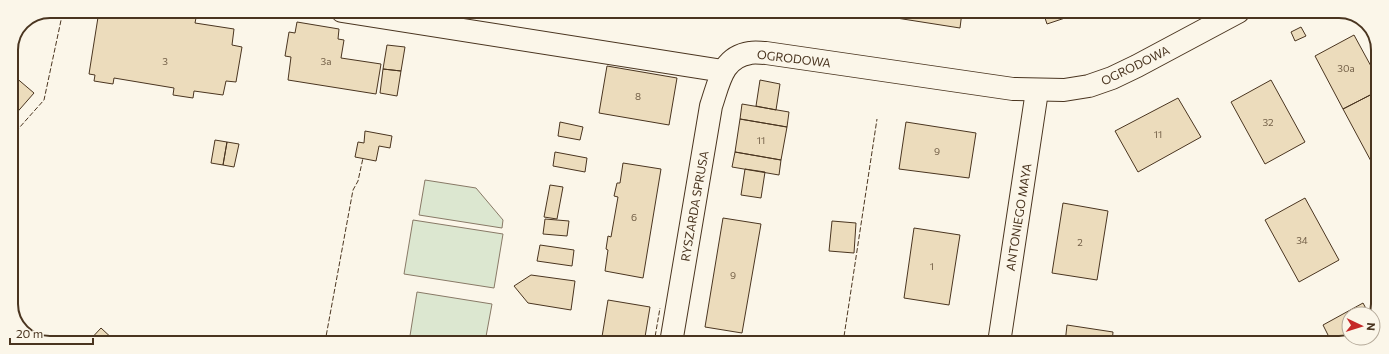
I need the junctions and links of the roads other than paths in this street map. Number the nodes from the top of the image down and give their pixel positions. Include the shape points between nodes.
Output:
1 (386, 18) edge
2 (1227, 18) edge
3 (723, 71) junction
4 (1037, 91) junction
5 (672, 336) edge
6 (1000, 336) edge

1 - 3 street
2 - 4 street, OGRODOWA via 1112,78 1089,86
3 - 4 street, OGRODOWA via 734,58 750,53 766,53
3 - 5 street, RYSZARDA SPRUSA via 711,106
4 - 6 street, ANTONIEGO MAYA

